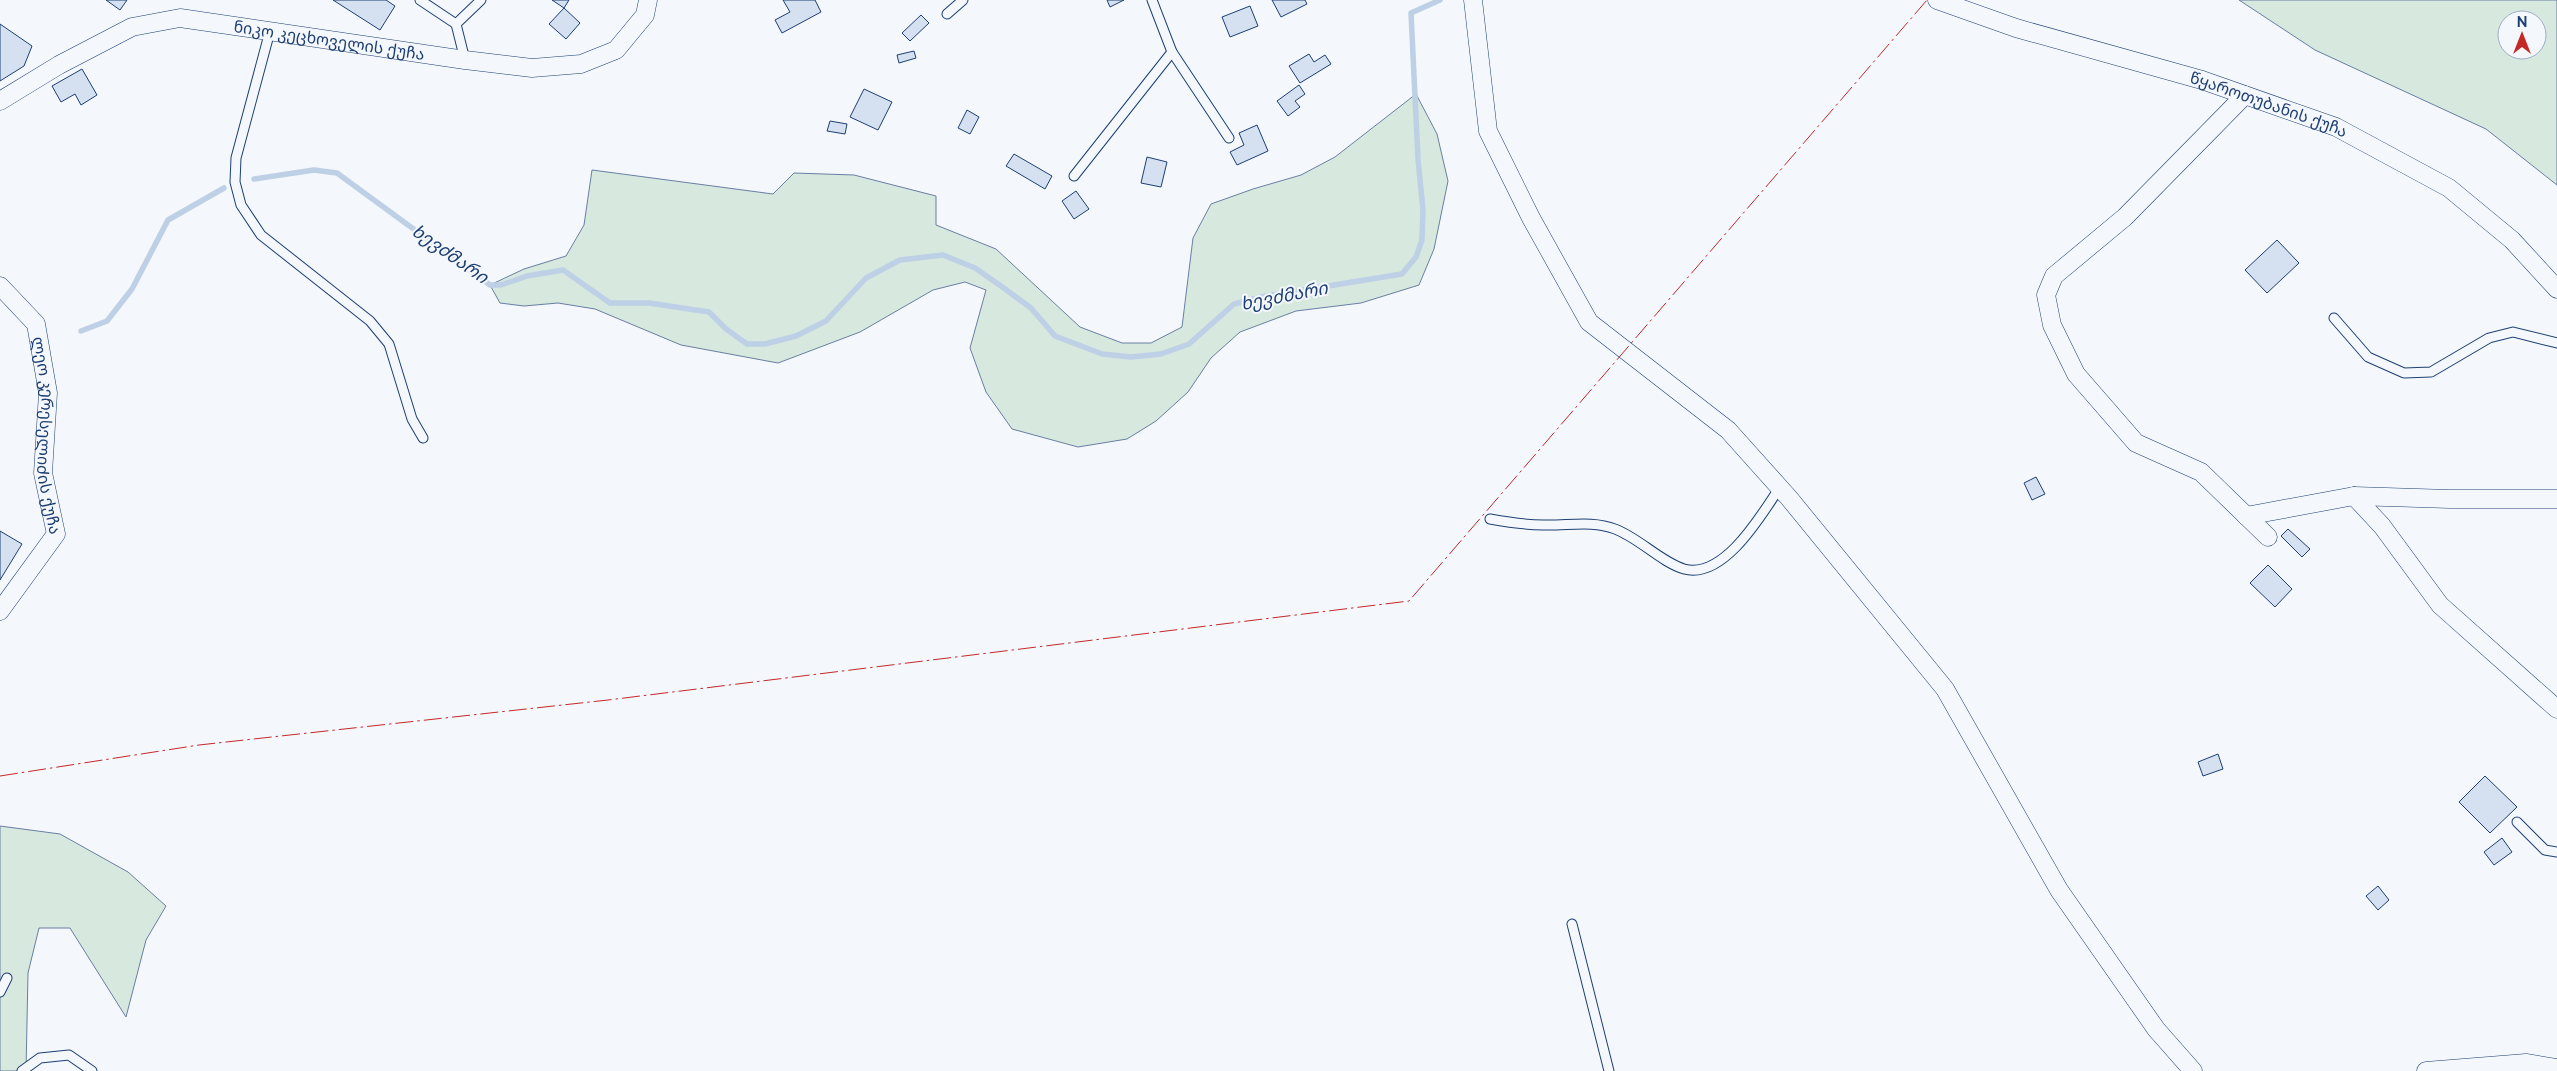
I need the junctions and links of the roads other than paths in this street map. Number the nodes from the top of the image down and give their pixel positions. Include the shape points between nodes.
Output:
1 (420, 0) edge
2 (481, 0) edge
3 (648, 0) edge
4 (963, 0) edge
5 (1152, 0) edge
6 (1473, 0) edge
7 (1937, 0) edge
8 (947, 14) dead end
9 (456, 24) junction
10 (270, 31) junction
11 (1172, 52) junction
12 (465, 60) junction
13 (2246, 95) junction
14 (0, 101) edge
15 (1230, 138) dead end
16 (1074, 176) dead end
17 (0, 286) edge
18 (2557, 289) edge
19 (2334, 318) dead end
20 (2557, 343) edge
21 (423, 438) dead end
22 (1780, 487) junction
23 (2354, 496) junction
24 (2557, 498) edge
25 (2246, 516) junction
26 (1490, 519) dead end
27 (2268, 537) dead end
28 (0, 611) edge
29 (2557, 709) edge
30 (2517, 822) dead end
31 (2557, 852) edge
32 (1572, 924) dead end
33 (7, 978) dead end
34 (0, 992) edge
35 (2557, 1068) edge
36 (22, 1071) edge
37 (92, 1071) edge
38 (1609, 1071) edge
39 (2193, 1071) edge
40 (2426, 1071) edge

1 - 9 lane
2 - 9 lane
3 - 12 street, ნიკო კეცხოველის ქუჩა via 645,15 616,50 581,64 532,68
4 - 8 lane
5 - 11 lane
6 - 22 street via 1488,131 1531,218 1589,322 1728,430
7 - 13 street, წყაროთუბანის ქუჩა via 2016,28
9 - 12 lane
10 - 12 street, ნიკო კეცხოველის ქუჩა
10 - 14 street, ნიკო კეცხოველის ქუჩა via 180,18 132,27 59,65
10 - 21 lane via 236,158 235,182 241,205 261,235 370,321 389,344 412,419
11 - 15 lane
11 - 16 lane
13 - 18 street, წყაროთუბანის ქუჩა via 2336,127 2449,188 2512,240
13 - 25 street via 2125,217 2054,276 2046,295 2052,325 2076,374 2136,443 2201,472
17 - 28 street, ლეო კერესელიძის ქუჩა via 36,324 48,392 43,473 56,534
19 - 20 lane via 2368,357 2404,373 2431,372 2489,338 2513,332
22 - 26 lane via 1753,529 1727,555 1704,569 1685,569 1615,529 1594,524 1542,525
22 - 39 street via 1945,689 2059,890 2156,1029
23 - 24 street
23 - 25 street
23 - 29 street via 2382,526 2440,605
25 - 27 street
30 - 31 lane via 2545,850
32 - 38 lane
33 - 34 lane
35 - 40 street via 2526,1063
36 - 37 lane via 40,1058 69,1055

